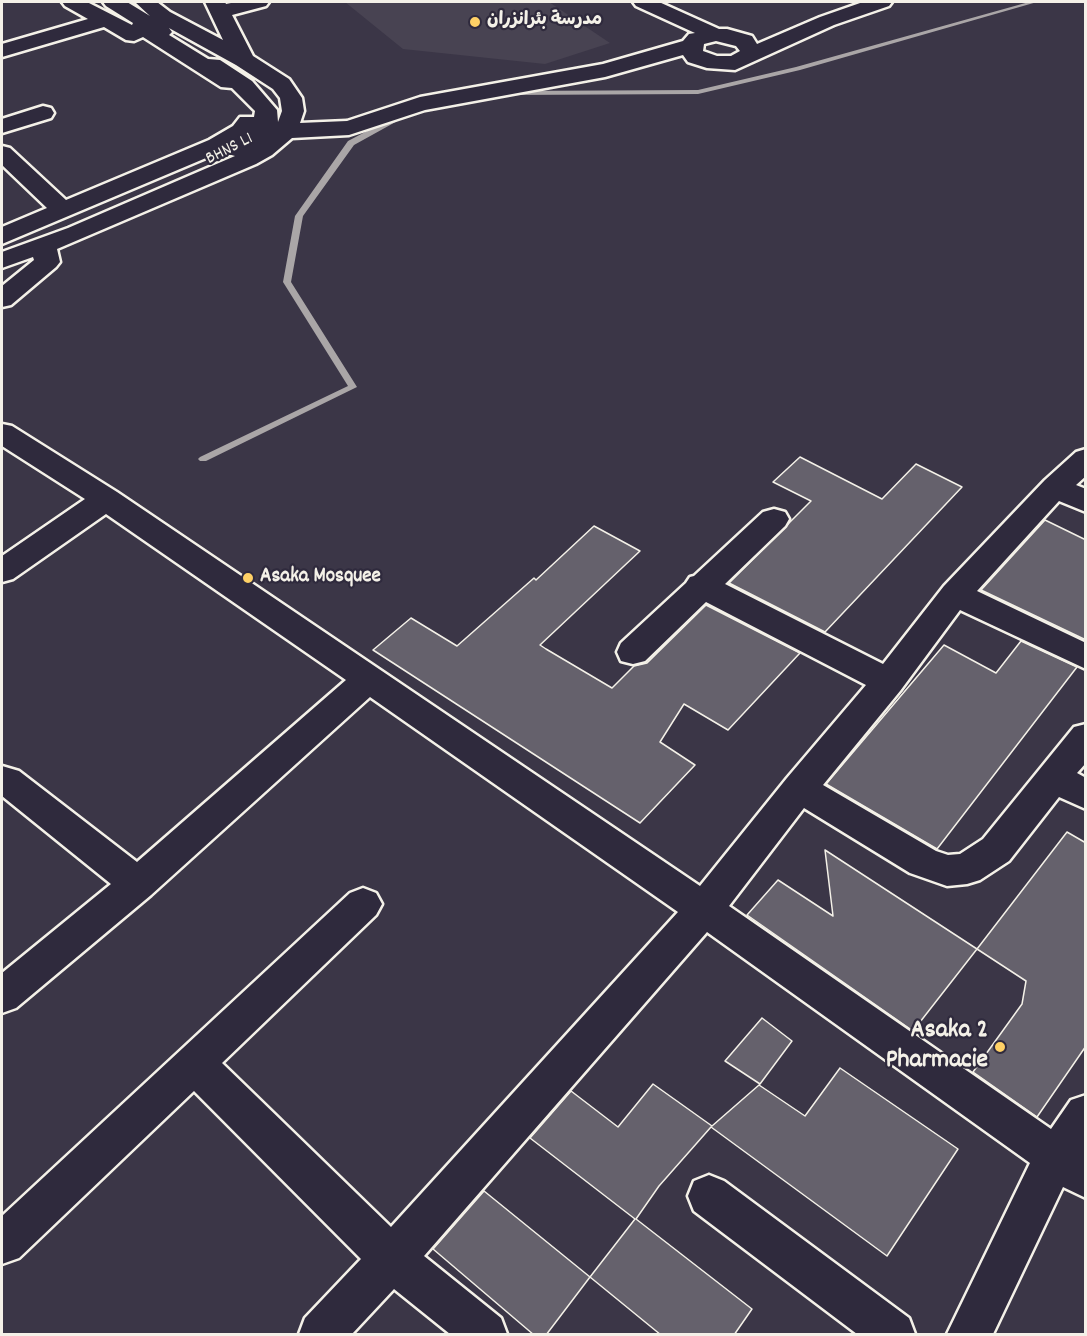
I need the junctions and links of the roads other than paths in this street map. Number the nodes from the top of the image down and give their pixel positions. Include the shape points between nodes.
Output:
1 (72, 2) edge
2 (145, 2) edge
3 (259, 2) edge
4 (642, 2) edge
5 (882, 2) edge
6 (218, 7) edge
7 (107, 8) edge
8 (827, 21) junction
9 (726, 36) junction
10 (692, 45) junction
11 (2, 51) edge
12 (748, 56) junction
13 (244, 60) junction
14 (715, 63) junction
15 (604, 70) junction
16 (43, 113) dead end
17 (259, 118) junction
18 (2, 126) edge
19 (2, 153) edge
20 (57, 204) junction
21 (2, 226) edge
22 (2, 236) edge
23 (43, 245) junction
24 (2, 247) edge
25 (2, 260) edge
26 (2, 299) edge
27 (2, 433) edge
28 (1086, 459) edge
29 (1070, 494) edge
30 (106, 499) junction
31 (774, 519) dead end
32 (2, 571) edge
33 (701, 585) junction
34 (956, 594) junction
35 (633, 652) dead end
36 (1086, 657) edge
37 (368, 680) junction
38 (888, 682) junction
39 (1086, 737) edge
40 (1055, 778) junction
41 (2, 780) edge
42 (799, 788) junction
43 (1086, 795) edge
44 (138, 884) junction
45 (363, 904) dead end
46 (704, 909) junction
47 (2, 996) edge
48 (194, 1063) junction
49 (1086, 1114) edge
50 (1070, 1168) edge
51 (709, 1196) dead end
52 (3, 1243) dead end
53 (392, 1259) junction
54 (321, 1335) edge
55 (485, 1335) edge
56 (893, 1335) edge
57 (970, 1335) edge

1 - 7 street, BHNS L1
2 - 13 street
3 - 6 street
4 - 9 street
4 - 10 street
5 - 8 street
6 - 13 street
7 - 11 street
7 - 17 street, BHNS L1 via 244,86
8 - 9 street
8 - 12 street
9 - 10 street via 706,36
9 - 12 street via 749,46
10 - 14 street via 696,57
10 - 15 street
12 - 14 street via 735,63
13 - 17 street via 281,84 291,98
14 - 15 street
15 - 17 street via 420,104 349,128
16 - 18 street
17 - 20 street
17 - 22 street, BHNS L1 via 217,145
17 - 23 street via 264,150
17 - 24 street, BHNS L1 via 260,136 225,155
19 - 20 street
20 - 21 street
23 - 25 street
23 - 26 street via 47,262
27 - 30 street
28 - 29 street
29 - 34 street
30 - 32 street
30 - 37 street
31 - 33 street
33 - 35 street
33 - 38 street
34 - 36 street
34 - 38 street
37 - 44 street
37 - 46 street
38 - 42 street
39 - 40 street
40 - 42 street via 996,850 967,869 947,871 923,862
40 - 43 street
41 - 44 street
42 - 46 street
44 - 47 street
45 - 48 street
46 - 50 street
46 - 53 street
48 - 52 street
48 - 53 street
49 - 50 street
50 - 57 street
51 - 56 street
53 - 54 street
53 - 55 street

